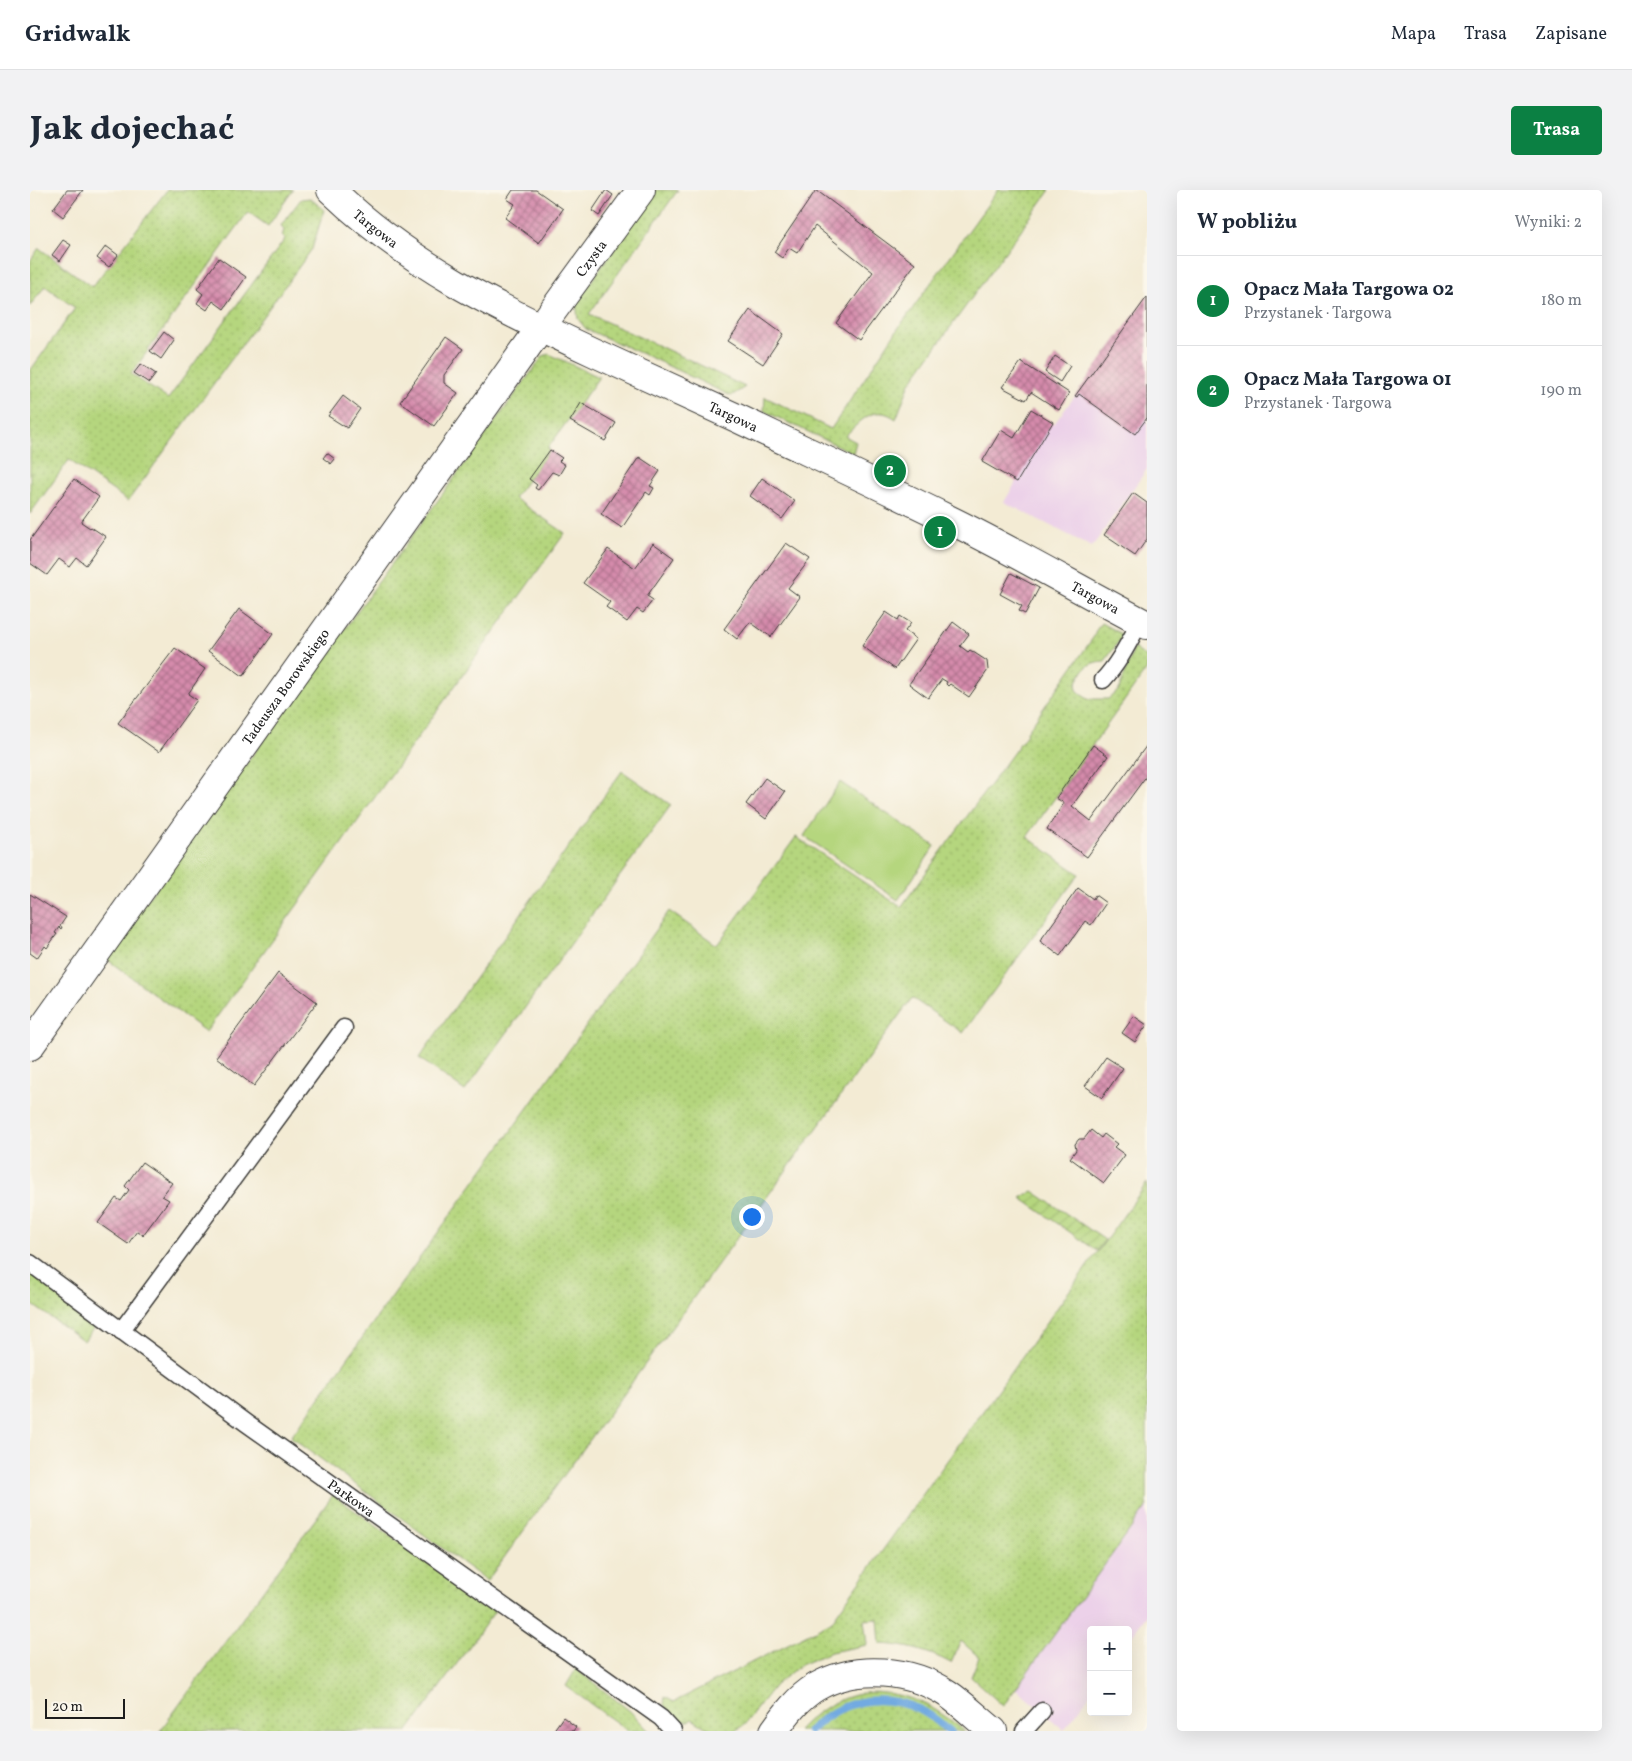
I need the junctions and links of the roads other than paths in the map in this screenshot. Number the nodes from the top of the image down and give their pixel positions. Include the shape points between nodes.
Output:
1 (331, 190) edge
2 (641, 190) edge
3 (541, 328) junction
4 (1143, 624) edge
5 (1103, 680) dead end
6 (344, 1028) dead end
7 (30, 1046) edge
8 (30, 1263) edge
9 (122, 1331) junction
10 (1042, 1711) dead end
11 (673, 1731) edge
12 (774, 1731) edge
13 (993, 1731) edge
14 (1024, 1731) edge

1 - 3 street, Targowa via 372,226 442,276
2 - 3 street, Czysta
3 - 4 street, Targowa via 946,518
3 - 7 street, Tadeusza Borowskiego
4 - 5 lane
6 - 9 lane
8 - 9 lane, Parkowa
9 - 11 lane, Parkowa via 661,1718
10 - 14 lane
12 - 13 street via 796,1703 815,1688 836,1678 874,1673 902,1675 927,1682 948,1694

